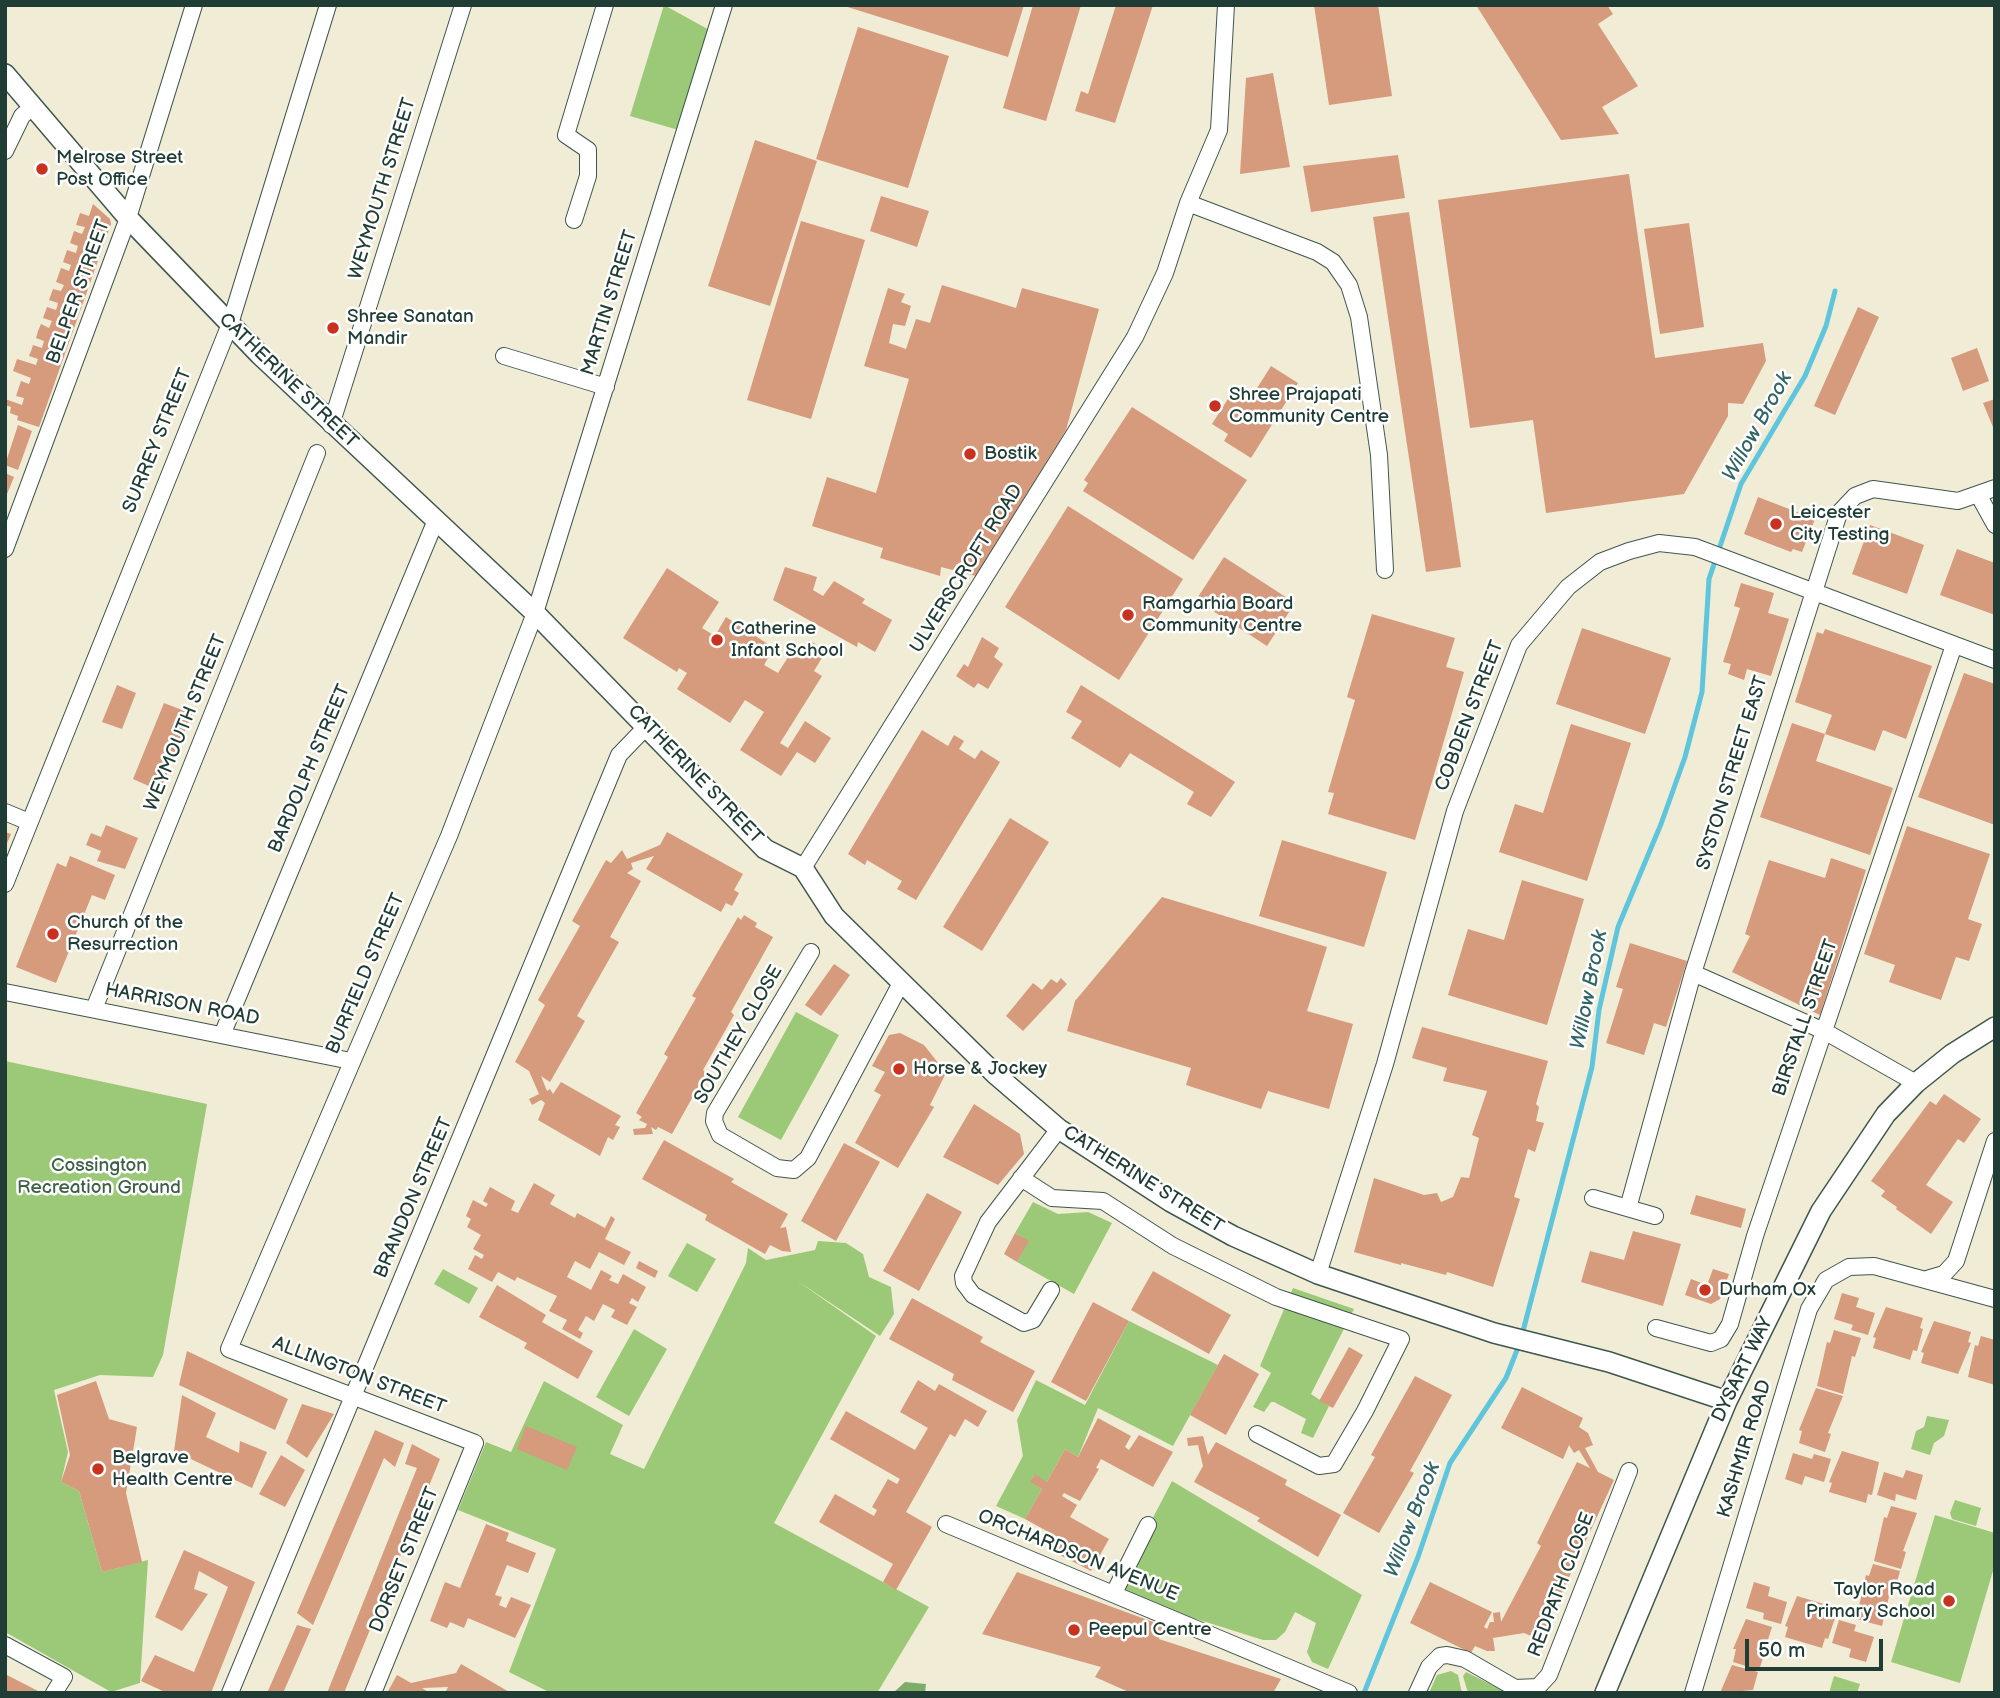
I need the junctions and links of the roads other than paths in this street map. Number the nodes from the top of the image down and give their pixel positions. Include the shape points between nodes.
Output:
1 (194, 5) edge
2 (328, 5) edge
3 (463, 5) edge
4 (605, 5) edge
5 (724, 5) edge
6 (1226, 5) edge
7 (5, 74) edge
8 (31, 108) junction
9 (5, 151) edge
10 (1188, 203) junction
11 (128, 218) junction
12 (575, 220) dead end
13 (230, 324) junction
14 (504, 356) dead end
15 (606, 387) junction
16 (331, 425) junction
17 (317, 453) dead end
18 (1995, 488) edge
19 (1979, 496) junction
20 (436, 520) junction
21 (1995, 525) edge
22 (5, 549) edge
23 (1385, 570) dead end
24 (1812, 590) junction
25 (535, 612) junction
26 (1954, 645) junction
27 (1995, 660) edge
28 (646, 727) junction
29 (5, 812) edge
30 (29, 822) junction
31 (803, 868) junction
32 (5, 884) edge
33 (811, 952) dead end
34 (1693, 973) junction
35 (901, 983) junction
36 (5, 992) edge
37 (94, 1009) junction
38 (1995, 1027) edge
39 (1824, 1031) junction
40 (222, 1035) junction
41 (351, 1061) junction
42 (1916, 1083) junction
43 (1059, 1129) junction
44 (1995, 1141) edge
45 (1021, 1178) junction
46 (1593, 1198) dead end
47 (1628, 1208) junction
48 (1655, 1216) dead end
49 (1318, 1274) junction
50 (1925, 1279) junction
51 (1051, 1290) dead end
52 (1995, 1299) edge
53 (1656, 1328) dead end
54 (229, 1349) joint
55 (354, 1397) junction
56 (1727, 1401) junction
57 (1257, 1434) dead end
58 (475, 1443) joint
59 (1629, 1471) dead end
60 (946, 1524) dead end
61 (1148, 1525) dead end
62 (1114, 1593) junction
63 (5, 1645) edge
64 (1343, 1690) edge
65 (54, 1693) edge
66 (230, 1693) edge
67 (373, 1693) edge
68 (1417, 1693) edge
69 (1605, 1693) edge
70 (1693, 1693) edge

1 - 11 street, BELPER STREET
2 - 13 street, SURREY STREET
3 - 16 street, WEYMOUTH STREET
4 - 12 street via 566,135 588,150 588,176
5 - 15 street, MARTIN STREET
6 - 10 street, ULVERSCROFT ROAD via 1219,130
7 - 8 street, CATHERINE STREET
8 - 9 street via 22,116
8 - 11 street, CATHERINE STREET
10 - 23 street via 1317,252 1333,262 1349,285 1359,317 1378,454
10 - 31 street, ULVERSCROFT ROAD via 1165,273 1135,337
11 - 13 street, CATHERINE STREET
11 - 22 street, BELPER STREET
13 - 16 street, CATHERINE STREET
13 - 30 street, SURREY STREET
14 - 15 street
15 - 25 street, MARTIN STREET
16 - 20 street, CATHERINE STREET
17 - 37 street, WEYMOUTH STREET
18 - 19 street, SYSTON STREET EAST
19 - 21 street
19 - 24 street, SYSTON STREET EAST via 1958,501 1873,489 1855,496 1839,513
20 - 25 street, CATHERINE STREET
20 - 40 street, BARDOLPH STREET
24 - 26 street, COBDEN STREET
24 - 34 street, SYSTON STREET EAST
24 - 49 street, COBDEN STREET via 1695,547 1659,543 1600,562 1544,612 1519,645 1455,811 1385,1064
25 - 28 street, CATHERINE STREET
25 - 41 street, BURFIELD STREET via 449,836
26 - 27 street, COBDEN STREET
26 - 39 street, BIRSTALL STREET
28 - 31 street, CATHERINE STREET via 765,849
28 - 55 street, BRANDON STREET via 619,755
29 - 30 street
30 - 32 street, SURREY STREET
31 - 35 street, CATHERINE STREET via 834,916
33 - 35 street, SOUTHEY CLOSE via 715,1113 720,1135 777,1168 794,1170 808,1158
34 - 39 street
34 - 47 street, SYSTON STREET EAST
35 - 43 street, CATHERINE STREET
36 - 37 street, HARRISON ROAD
37 - 40 street, HARRISON ROAD
38 - 42 street, DYSART WAY
39 - 42 street
39 - 53 street, BIRSTALL STREET via 1730,1324 1721,1339 1711,1343
40 - 41 street, HARRISON ROAD
41 - 54 street, BURFIELD STREET
42 - 56 street, DYSART WAY via 1886,1114 1821,1211
43 - 45 street
43 - 49 street, CATHERINE STREET via 1171,1202
44 - 50 street via 1956,1261 1944,1274
45 - 51 street via 988,1222 964,1269 964,1283 973,1295 1024,1323 1033,1320
45 - 57 street via 1052,1198 1103,1201 1173,1246 1276,1297 1401,1339 1334,1464 1319,1466
46 - 47 street
47 - 48 street
49 - 56 street, CATHERINE STREET via 1494,1333 1609,1362
50 - 52 street, KASHMIR ROAD
50 - 70 street, KASHMIR ROAD via 1874,1266 1849,1267 1826,1280 1817,1292
54 - 55 street, ALLINGTON STREET
55 - 58 street, ALLINGTON STREET
55 - 66 street, BRANDON STREET
56 - 69 street, DYSART WAY
58 - 67 street, DORSET STREET
59 - 68 street, REDPATH CLOSE via 1549,1675 1538,1687 1515,1688 1465,1659 1447,1655 1429,1667
60 - 62 street, ORCHARDSON AVENUE
61 - 62 street
62 - 64 street, ORCHARDSON AVENUE
63 - 65 street via 64,1677

